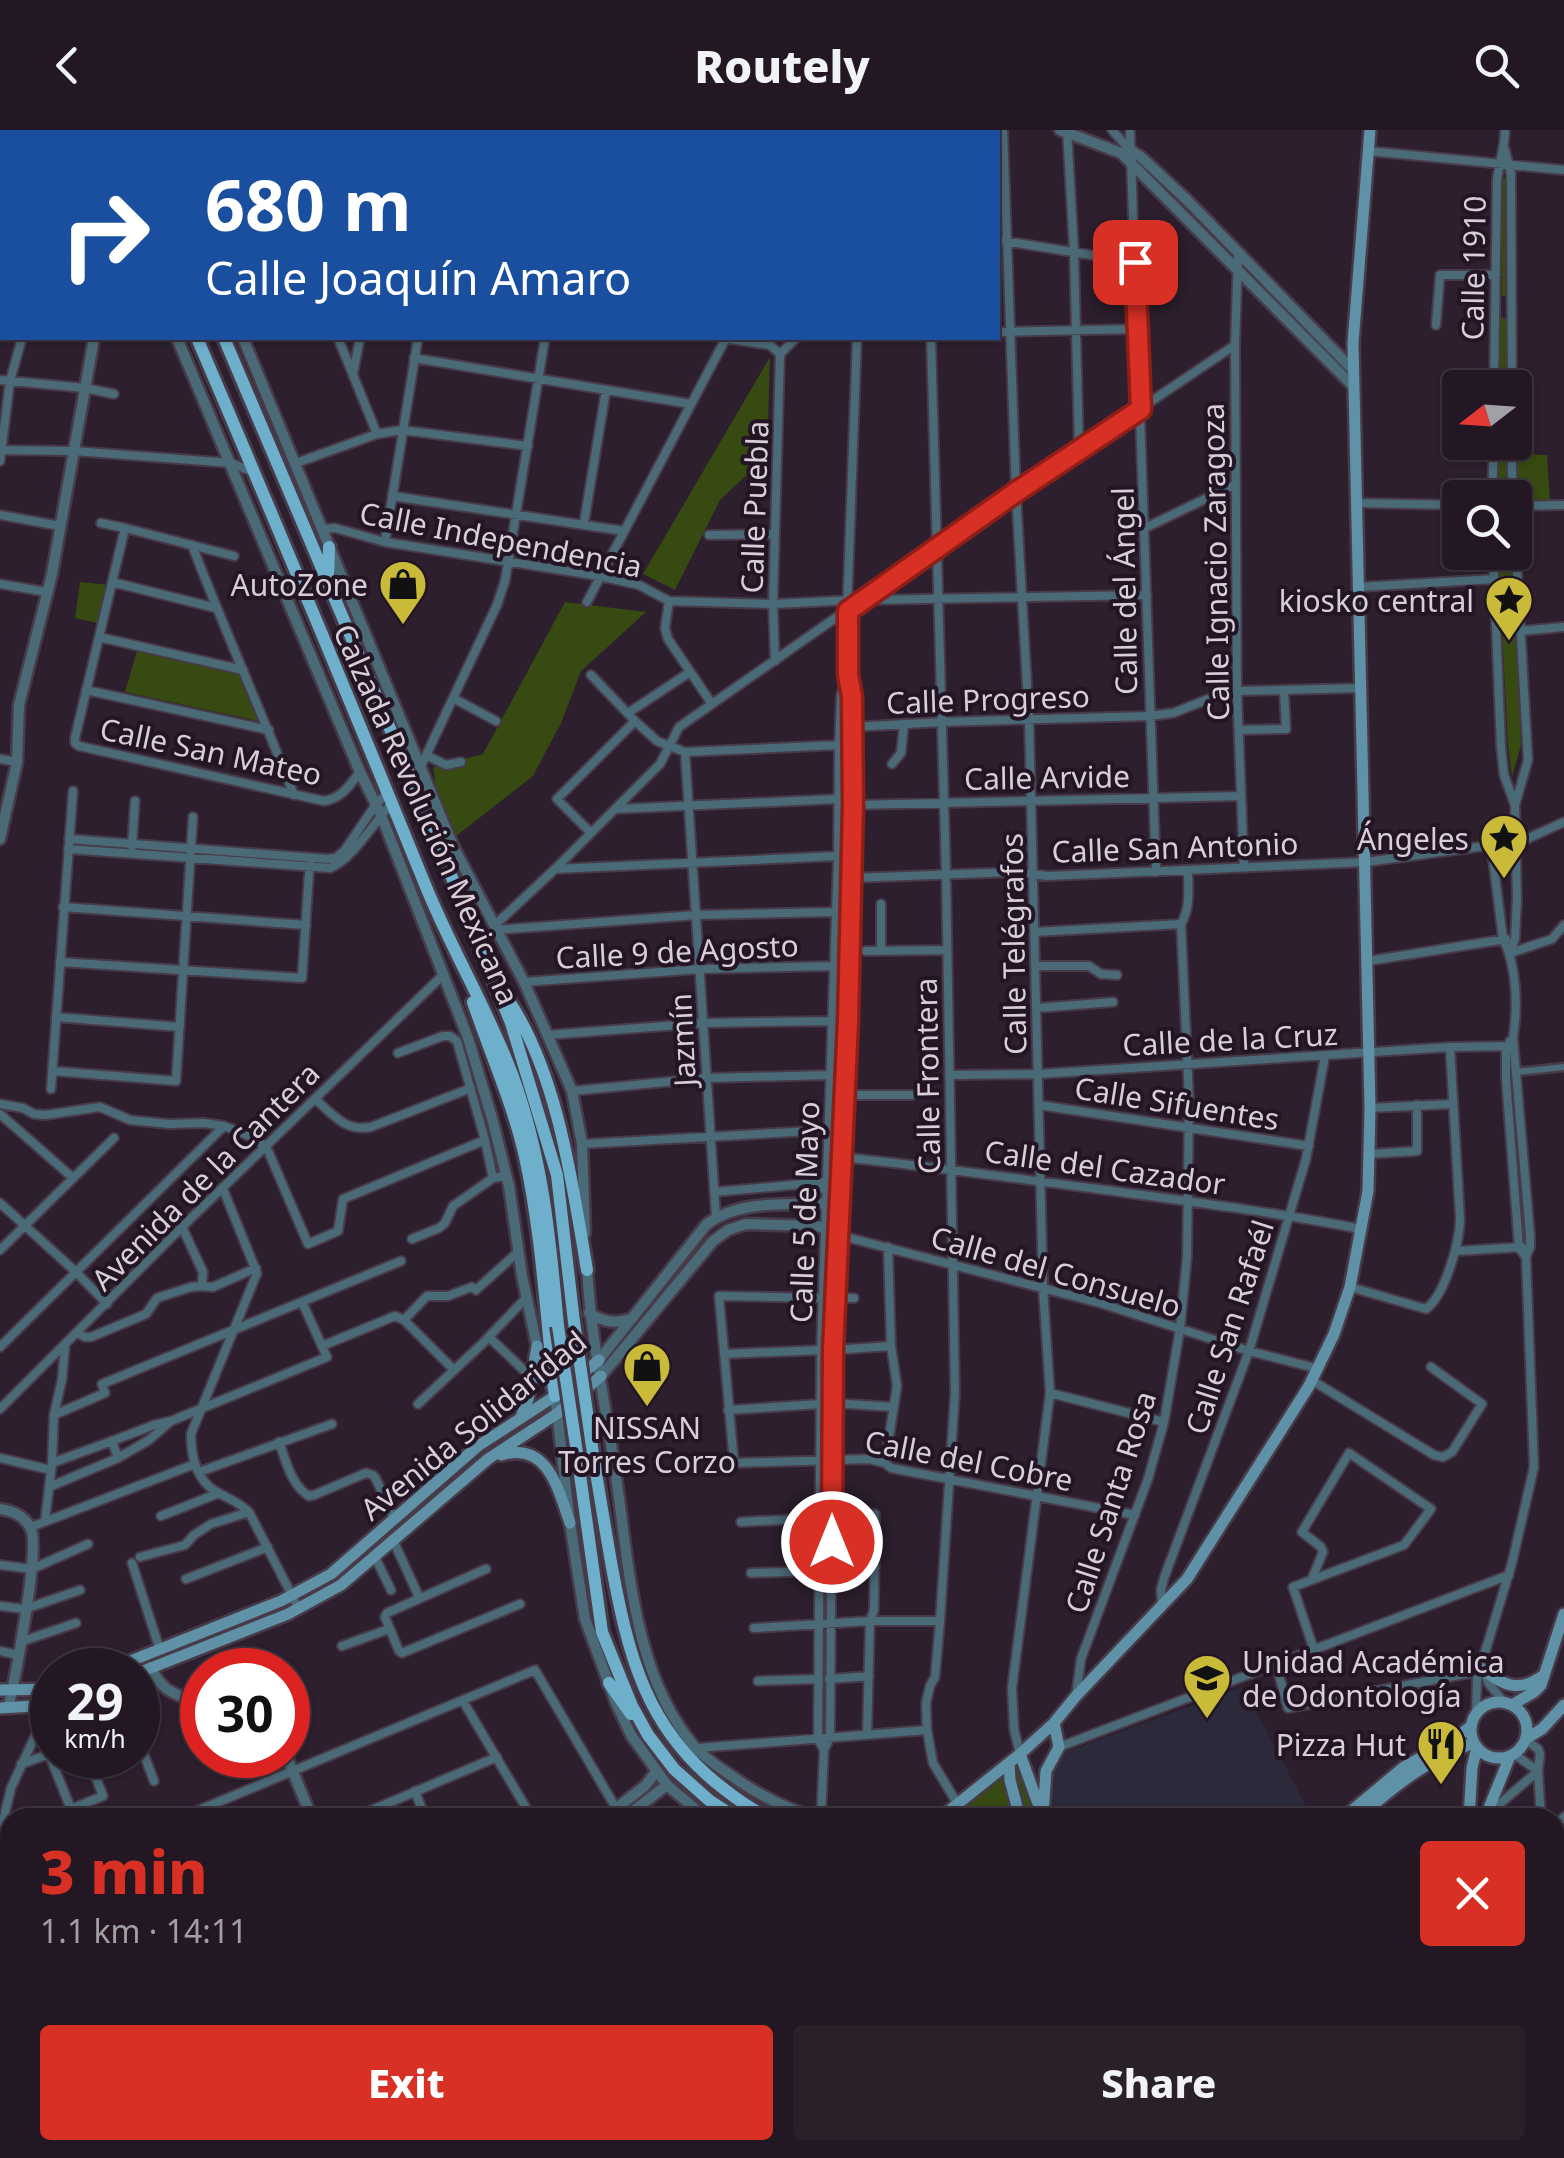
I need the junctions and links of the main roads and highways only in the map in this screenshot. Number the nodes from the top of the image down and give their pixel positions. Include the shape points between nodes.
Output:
1 (1370, 130) edge
2 (198, 340) edge
3 (225, 340) edge
4 (330, 548) road end
5 (328, 584) junction
6 (458, 956) junction
7 (492, 974) junction
8 (587, 1270) road end
9 (537, 1346) road end
10 (598, 1360) road end
11 (601, 1376) road end
12 (556, 1396) junction
13 (520, 1417) junction
14 (488, 1459) junction
15 (570, 1523) road end
16 (1564, 1614) edge
17 (160, 1650) edge
18 (160, 1664) edge
19 (1482, 1668) road end
20 (1544, 1674) junction
21 (609, 1684) road end
22 (1508, 1703) junction
23 (1564, 1705) edge
24 (30, 1707) edge
25 (4, 1708) edge
26 (1474, 1720) junction
27 (1054, 1724) junction
28 (648, 1736) junction
29 (1526, 1739) junction
30 (1475, 1745) junction
31 (1020, 1754) junction
32 (1512, 1755) junction
33 (1442, 1756) junction
34 (1009, 1763) junction
35 (1472, 1768) junction
36 (721, 1808) edge
37 (753, 1808) edge
38 (951, 1808) edge
39 (1017, 1808) edge
40 (1040, 1808) edge
41 (1044, 1808) edge
42 (1355, 1808) edge
43 (1370, 1808) edge
44 (1470, 1808) edge
45 (1489, 1808) edge

1 - 27 main road via 1353,343 1371,1054 1362,1229 1350,1287 1316,1375 1187,1578
2 - 6 main road, Calzada Revolución Mexicana
3 - 5 main road, Calzada Revolución Mexicana
4 - 5 main road
5 - 7 main road, Calzada Revolución Mexicana via 447,848
6 - 12 main road via 524,1151
6 - 28 main road, Calzada Revolución Mexicana, bridge via 528,1122 547,1207 602,1632
7 - 8 main road via 529,1035 548,1091 567,1151
7 - 37 main road, Calzada Revolución Mexicana, bridge via 558,1175 590,1440 630,1652 658,1718 688,1758
9 - 13 main road
10 - 12 main road, Avenida Solidaridad
11 - 14 main road, Avenida Solidaridad
12 - 13 main road, Avenida Solidaridad
13 - 17 main road, Avenida Solidaridad via 331,1574
14 - 15 main road via 514,1452 535,1456 552,1475
14 - 18 main road, Avenida Solidaridad via 341,1584 299,1609
16 - 20 main road
19 - 20 main road via 1514,1686
20 - 22 main road via 1534,1692
21 - 28 main road
22 - 26 main road via 1488,1704
22 - 29 main road via 1527,1722
23 - 29 main road
24 - 25 main road
26 - 30 main road
26 - 42 main road
27 - 31 main road
27 - 41 main road via 1060,1747 1046,1770
28 - 36 main road via 684,1779
29 - 32 main road
30 - 32 main road via 1492,1758
30 - 33 main road
30 - 35 main road
31 - 34 main road
31 - 40 main road
32 - 45 main road
33 - 35 main road via 1461,1755
33 - 43 main road
34 - 38 main road
34 - 39 main road
35 - 44 main road

